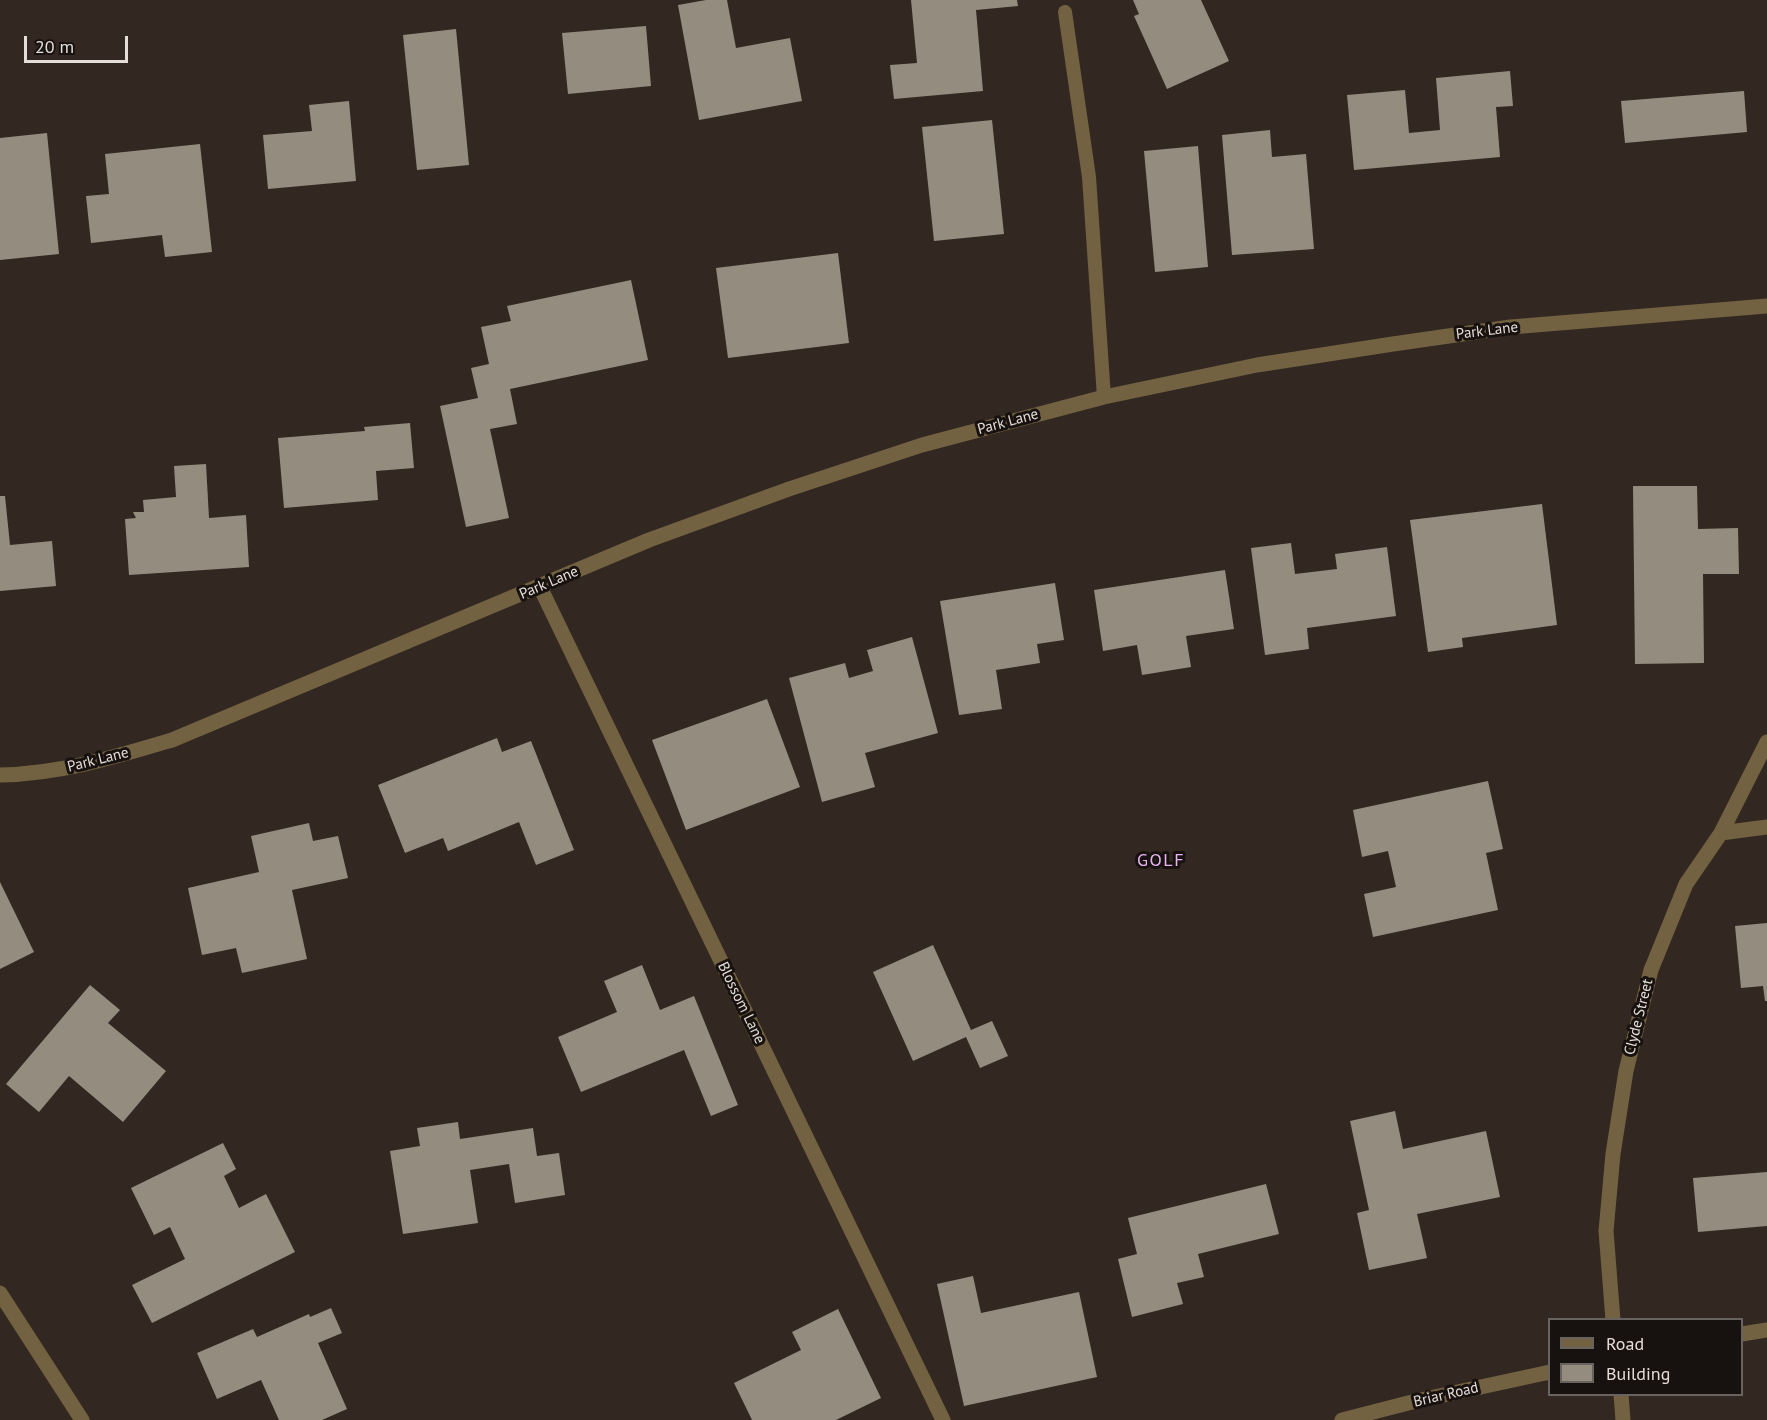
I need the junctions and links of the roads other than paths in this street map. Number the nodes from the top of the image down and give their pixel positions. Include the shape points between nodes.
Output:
1 (1065, 12) dead end
2 (1767, 306) edge
3 (1104, 397) junction
4 (540, 587) junction
5 (1767, 742) edge
6 (0, 775) edge
7 (1767, 827) edge
8 (1721, 833) junction
9 (0, 1293) edge
10 (1613, 1318) edge
11 (1767, 1330) edge
12 (1743, 1334) edge
13 (1548, 1372) edge
14 (1621, 1396) edge
15 (81, 1420) edge
16 (943, 1420) edge
17 (1342, 1420) edge
18 (1623, 1420) edge

1 - 3 lane via 1089,177
2 - 3 street, Park Lane via 1511,327 1257,365
3 - 4 street, Park Lane via 922,445 789,489 649,540
4 - 6 street, Park Lane via 172,740 95,763 29,775
4 - 16 street, Blossom Lane
5 - 8 street, Clyde Street
7 - 8 street
8 - 10 street, Clyde Street via 1686,884 1651,970 1626,1071 1606,1231
9 - 15 street
11 - 12 street
13 - 17 street, Briar Road
14 - 18 street

